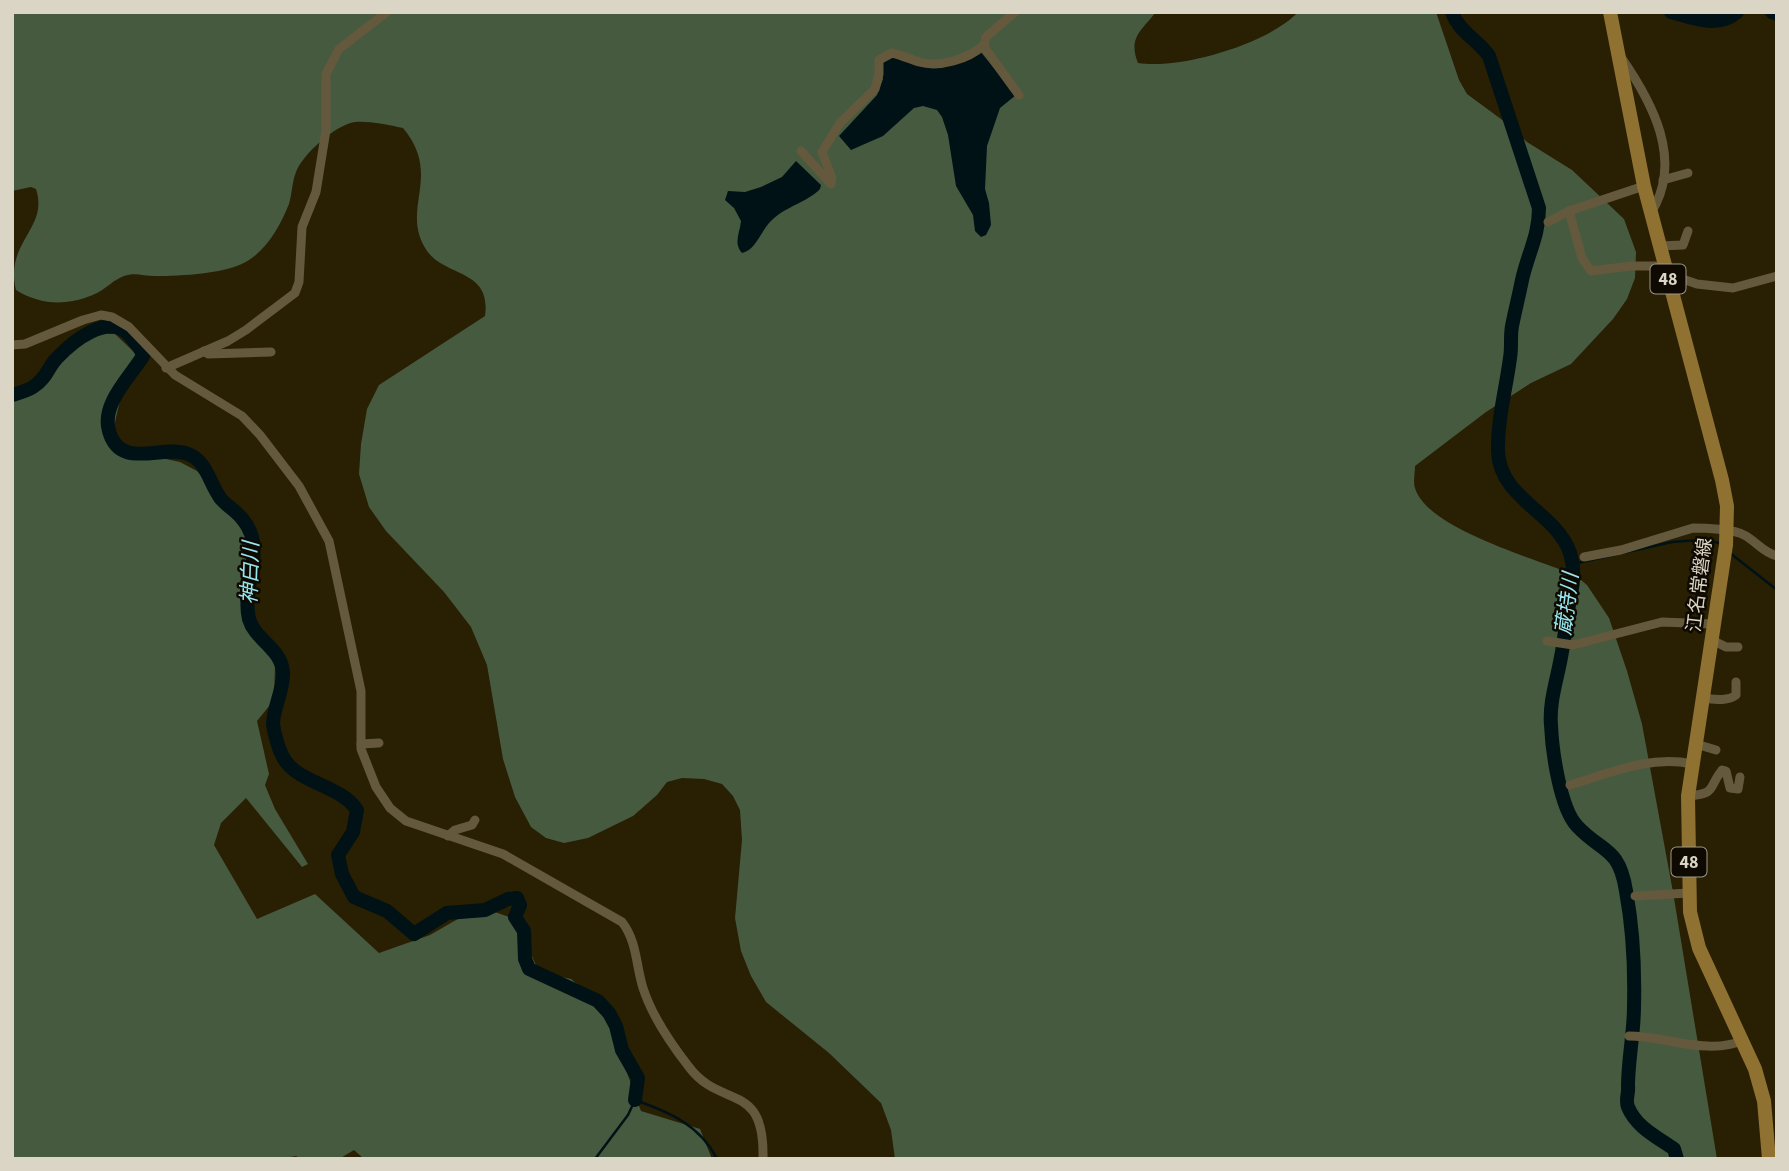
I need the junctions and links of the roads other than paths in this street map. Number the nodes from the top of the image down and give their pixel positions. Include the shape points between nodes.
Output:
1 (387, 12) edge
2 (1015, 12) edge
3 (1610, 12) edge
4 (984, 45) junction
5 (1618, 52) junction
6 (1018, 95) dead end
7 (801, 151) dead end
8 (1688, 173) dead end
9 (1663, 180) junction
10 (1644, 186) junction
11 (1569, 211) junction
12 (1651, 213) junction
13 (1548, 222) dead end
14 (1688, 230) dead end
15 (1659, 246) junction
16 (1665, 269) junction
17 (1777, 276) edge
18 (12, 345) edge
19 (204, 351) junction
20 (271, 352) dead end
21 (166, 368) junction
22 (1726, 543) junction
23 (1777, 556) edge
24 (1584, 557) dead end
25 (1714, 624) junction
26 (1712, 640) junction
27 (1547, 641) dead end
28 (1738, 647) dead end
29 (1736, 682) dead end
30 (1702, 698) junction
31 (379, 743) dead end
32 (361, 744) junction
33 (1696, 744) junction
34 (1716, 750) dead end
35 (1692, 764) junction
36 (1740, 777) dead end
37 (1570, 785) dead end
38 (1688, 796) junction
39 (475, 820) dead end
40 (448, 836) junction
41 (1689, 893) junction
42 (1635, 896) dead end
43 (1629, 1036) dead end
44 (1744, 1040) junction
45 (763, 1159) edge
46 (1769, 1159) edge

1 - 19 street via 339,49 326,74 326,130 316,192 302,227 295,293 246,330
2 - 4 street via 986,37
3 - 5 main road, 江名常磐線 / 48
4 - 6 street
4 - 7 street via 951,62 926,63 892,53 879,60 875,89 840,123 822,152 831,184
5 - 9 street via 1661,133
5 - 10 main road, 江名常磐線 / 48
8 - 9 street
9 - 12 street
10 - 11 street
10 - 12 main road, 江名常磐線 / 48
11 - 13 street
11 - 16 street via 1582,258 1591,271 1631,266
12 - 15 main road, 江名常磐線 / 48
14 - 15 street via 1682,245
15 - 16 main road, 江名常磐線 / 48
16 - 17 street via 1698,284 1733,288
16 - 22 main road, 江名常磐線 / 48 via 1722,480
18 - 21 street via 100,315 130,327
19 - 20 street
19 - 21 street
21 - 32 street via 242,416 314,509 334,557 359,676
22 - 23 street via 1743,534 1764,552
22 - 24 street via 1693,528
22 - 25 main road, 江名常磐線 / 48
25 - 26 main road, 江名常磐線 / 48
25 - 27 street via 1662,622 1573,646
26 - 28 street
26 - 30 main road, 江名常磐線 / 48
29 - 30 street via 1734,698
30 - 33 main road, 江名常磐線 / 48
31 - 32 street
32 - 40 street via 365,764 390,808 414,825
33 - 34 street
33 - 35 main road, 江名常磐線 / 48
35 - 37 street via 1655,761
35 - 38 main road, 江名常磐線 / 48
36 - 38 street via 1738,789 1730,788 1722,769 1708,793
38 - 41 main road, 江名常磐線 / 48
39 - 40 street
40 - 45 street via 503,854 622,922 633,943 651,1007 701,1080 755,1112 762,1132
41 - 42 street
41 - 44 main road, 江名常磐線 / 48 via 1699,948
43 - 44 street via 1702,1045
44 - 46 main road, 江名常磐線 / 48 via 1763,1101

